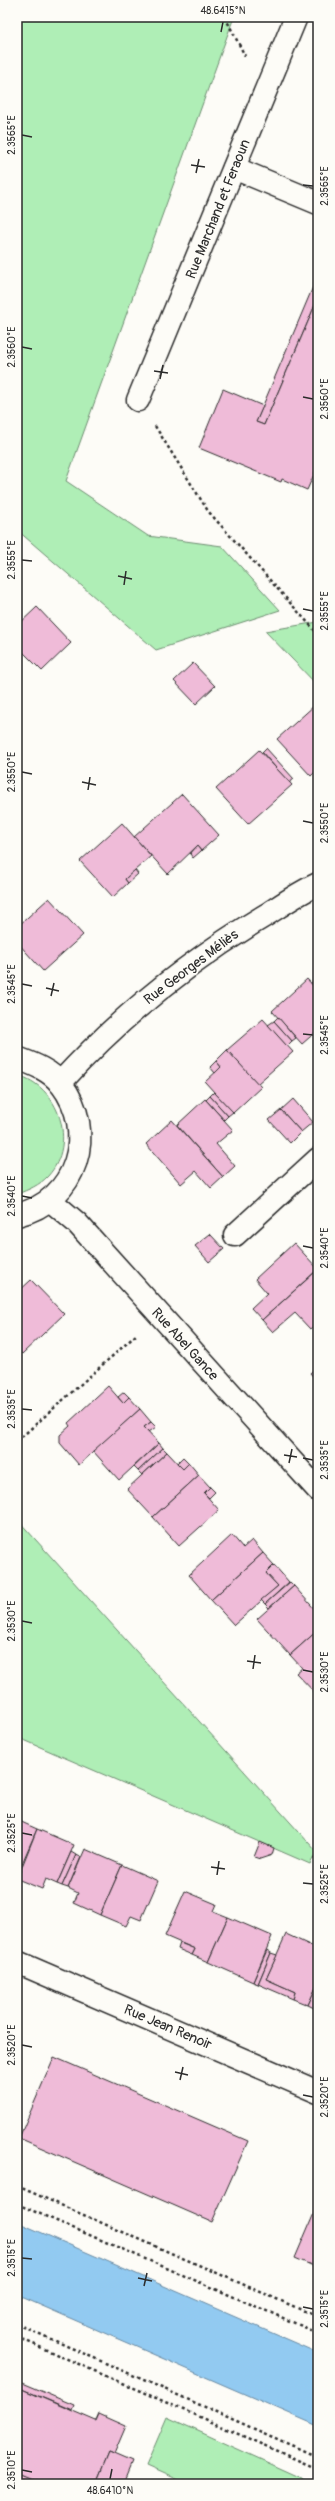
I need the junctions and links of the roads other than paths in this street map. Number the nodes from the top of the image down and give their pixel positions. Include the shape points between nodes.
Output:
1 (296, 17) edge
2 (234, 168) junction
3 (318, 203) edge
4 (138, 400) road end
5 (318, 884) edge
6 (17, 1058) edge
7 (60, 1083) junction
8 (318, 1160) edge
9 (50, 1200) junction
10 (17, 1215) edge
11 (235, 1235) dead end
12 (318, 1490) edge
13 (17, 1962) edge
14 (318, 2092) edge

1 - 2 street, Rue Marchand et Feraoun
2 - 3 street
2 - 4 street, Rue Marchand et Feraoun
5 - 7 street, Rue Georges Méliès via 236,933 171,978 113,1029
6 - 7 street via 40,1067
7 - 9 street via 74,1105 80,1131 78,1157 68,1180
8 - 11 street
9 - 10 street via 29,1212
9 - 12 street, Rue Abel Gance via 76,1223
13 - 14 street, Rue Jean Renoir

